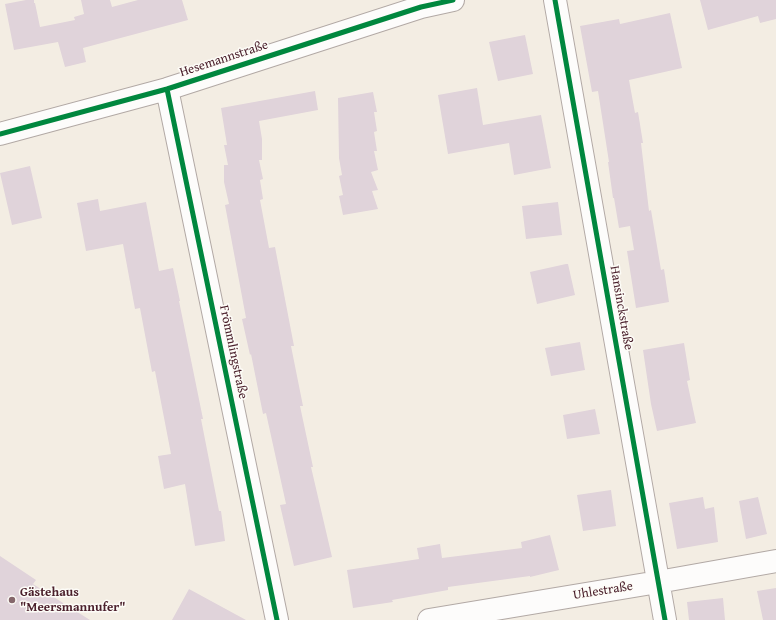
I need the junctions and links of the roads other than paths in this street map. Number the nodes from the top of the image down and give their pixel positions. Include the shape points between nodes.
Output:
1 (453, 0) edge
2 (554, 0) edge
3 (420, 4) edge
4 (167, 89) junction
5 (1, 129) edge
6 (776, 561) edge
7 (658, 582) junction
8 (277, 620) edge
9 (429, 620) edge
10 (666, 620) edge

1 - 3 street, Hesemannstraße
2 - 7 street, Hansinckstraße
3 - 4 street, Hesemannstraße
4 - 5 street, Hesemannstraße
4 - 8 street, Frömmlingstraße
6 - 7 street, Uhlestraße
7 - 9 street, Uhlestraße
7 - 10 street, Hansinckstraße

